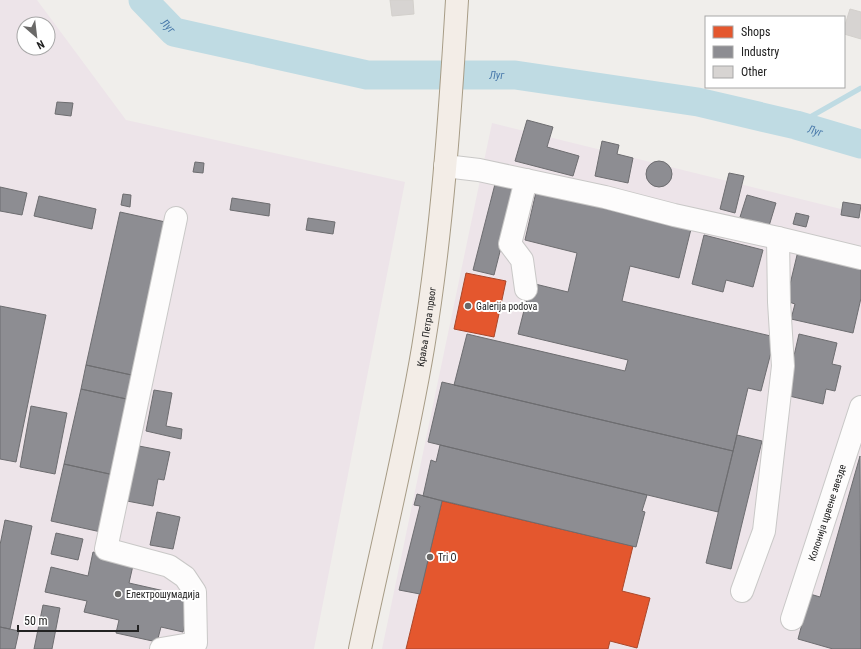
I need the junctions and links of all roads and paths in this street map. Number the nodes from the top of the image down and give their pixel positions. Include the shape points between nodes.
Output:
1 (457, 0) edge
2 (445, 166) junction
3 (526, 180) junction
4 (176, 218) dead end
5 (778, 238) junction
6 (861, 258) edge
7 (526, 289) dead end
8 (861, 407) edge
9 (742, 592) dead end
10 (792, 619) dead end
11 (161, 649) edge
12 (360, 649) edge

1 - 2 main road, Краља Петра првог
2 - 3 street
2 - 12 main road, Краља Петра првог via 436,263 423,348
3 - 5 street
3 - 7 street via 510,244 522,260
4 - 11 street via 106,549 169,566 185,577 195,592 196,643
5 - 6 street
5 - 9 street via 783,366 764,532
8 - 10 street, Колонија црвене звезде

